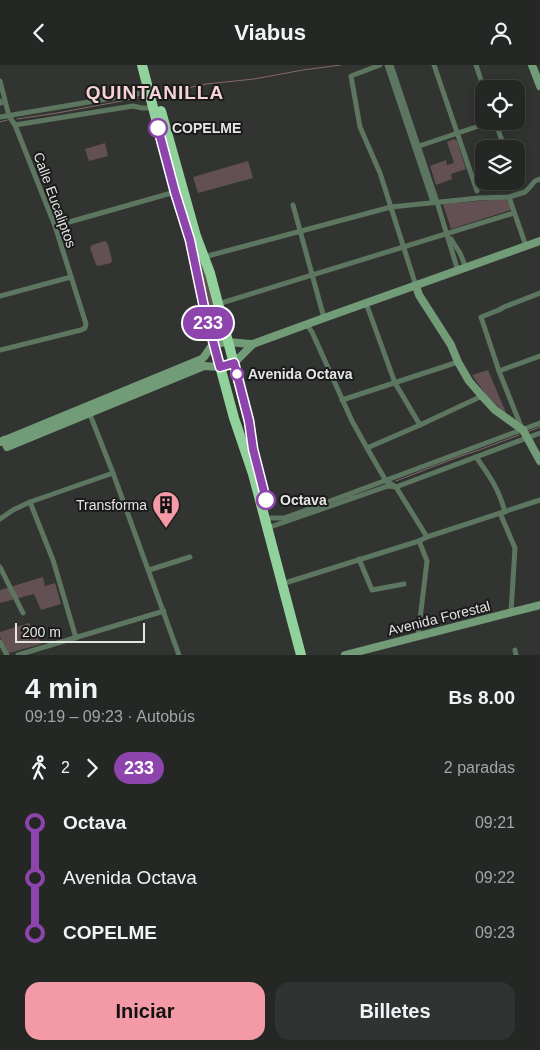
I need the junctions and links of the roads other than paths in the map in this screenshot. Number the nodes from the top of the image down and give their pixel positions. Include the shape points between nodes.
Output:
1 (142, 65) edge
2 (149, 65) edge
3 (380, 65) edge
4 (387, 65) edge
5 (391, 65) edge
6 (434, 65) edge
7 (476, 65) edge
8 (532, 65) edge
9 (481, 80) edge
10 (0, 81) edge
11 (540, 84) edge
12 (149, 92) junction
13 (153, 107) junction
14 (9, 116) junction
15 (0, 117) edge
16 (15, 125) junction
17 (475, 128) edge
18 (457, 134) junction
19 (417, 147) junction
20 (540, 179) edge
21 (476, 191) dead end
22 (175, 192) junction
23 (509, 197) junction
24 (435, 202) junction
25 (293, 205) dead end
26 (391, 207) junction
27 (514, 213) junction
28 (55, 226) junction
29 (300, 231) junction
30 (447, 233) junction
31 (540, 242) edge
32 (404, 246) junction
33 (526, 246) junction
34 (204, 257) junction
35 (462, 269) junction
36 (312, 275) junction
37 (71, 277) junction
38 (416, 286) junction
39 (540, 293) edge
40 (0, 296) edge
41 (366, 303) junction
42 (218, 304) junction
43 (324, 318) junction
44 (306, 324) junction
45 (253, 344) junction
46 (213, 347) junction
47 (0, 350) edge
48 (540, 356) edge
49 (228, 357) junction
50 (458, 361) junction
51 (500, 371) junction
52 (395, 383) junction
53 (482, 396) junction
54 (342, 400) junction
55 (88, 409) junction
56 (540, 423) edge
57 (420, 425) junction
58 (522, 430) junction
59 (539, 435) edge
60 (526, 438) junction
61 (4, 443) edge
62 (367, 448) junction
63 (476, 457) junction
64 (540, 461) edge
65 (113, 473) junction
66 (386, 481) junction
67 (396, 487) junction
68 (540, 500) edge
69 (30, 502) junction
70 (503, 513) junction
71 (0, 519) edge
72 (272, 522) junction
73 (427, 537) junction
74 (419, 541) junction
75 (190, 557) dead end
76 (359, 559) junction
77 (0, 567) edge
78 (149, 570) junction
79 (288, 583) junction
80 (404, 584) dead end
81 (540, 605) edge
82 (164, 611) junction
83 (510, 612) junction
84 (23, 613) dead end
85 (418, 636) junction
86 (76, 638) junction
87 (0, 642) edge
88 (7, 655) edge
89 (18, 655) edge
90 (179, 655) edge
91 (302, 655) edge
92 (308, 655) edge
93 (345, 655) edge

1 - 12 highway
2 - 34 highway
3 - 26 street via 351,76 360,127
4 - 19 street
5 - 19 street
6 - 18 street
7 - 9 street
8 - 11 main road
10 - 14 street, Calle Eucaliptos
12 - 13 highway
12 - 14 street
13 - 16 street via 133,105
13 - 22 highway
14 - 15 street
14 - 16 street, Calle Eucaliptos
16 - 28 street, Calle Eucaliptos
17 - 18 street
18 - 19 street
18 - 21 street
19 - 24 street
20 - 23 street via 525,192
22 - 28 street
22 - 46 highway via 190,240
23 - 24 street
23 - 27 street
24 - 26 street
24 - 30 street
25 - 29 street
26 - 29 street
26 - 32 street
27 - 30 street
27 - 33 street
28 - 37 street, Calle Eucaliptos
29 - 34 street
29 - 36 street
30 - 32 street
30 - 35 street
31 - 33 main road
32 - 36 street
32 - 38 street
33 - 35 main road
34 - 42 highway
35 - 38 main road
36 - 42 street
36 - 43 street
37 - 40 street
37 - 47 street, Calle Eucaliptos via 85,328
38 - 41 main road
38 - 50 main road via 452,345
39 - 51 street via 481,317
41 - 43 main road
41 - 52 street
42 - 49 highway
43 - 44 main road
44 - 45 main road
44 - 54 street
45 - 49 main road
45 - 49 main road
46 - 49 highway
46 - 55 main road via 198,360
48 - 51 street
49 - 55 main road
49 - 72 highway via 249,421
49 - 91 highway via 234,418 253,473
50 - 52 street
50 - 53 main road
51 - 58 street
52 - 54 street
52 - 57 street
53 - 57 street
53 - 58 main road
54 - 62 street
55 - 61 main road
55 - 65 street
56 - 58 street
57 - 62 street
58 - 60 main road
58 - 66 street
59 - 60 street
60 - 63 street
60 - 64 main road
62 - 66 street
63 - 67 street
63 - 70 street via 502,499
65 - 69 street
65 - 78 street
66 - 67 street
66 - 72 street
67 - 72 street via 388,486
67 - 73 street
68 - 70 street
69 - 71 street
69 - 86 street via 53,560
70 - 73 street
70 - 83 street via 515,548
72 - 79 highway
73 - 74 street
74 - 76 street
74 - 85 street via 427,561
75 - 78 street
76 - 79 street
76 - 80 street via 372,590
77 - 84 street
78 - 82 street
79 - 92 highway
81 - 83 main road, Avenida Forestal
82 - 86 street
82 - 90 street
83 - 85 main road, Avenida Forestal
85 - 93 main road, Avenida Forestal
86 - 89 street
87 - 88 street

